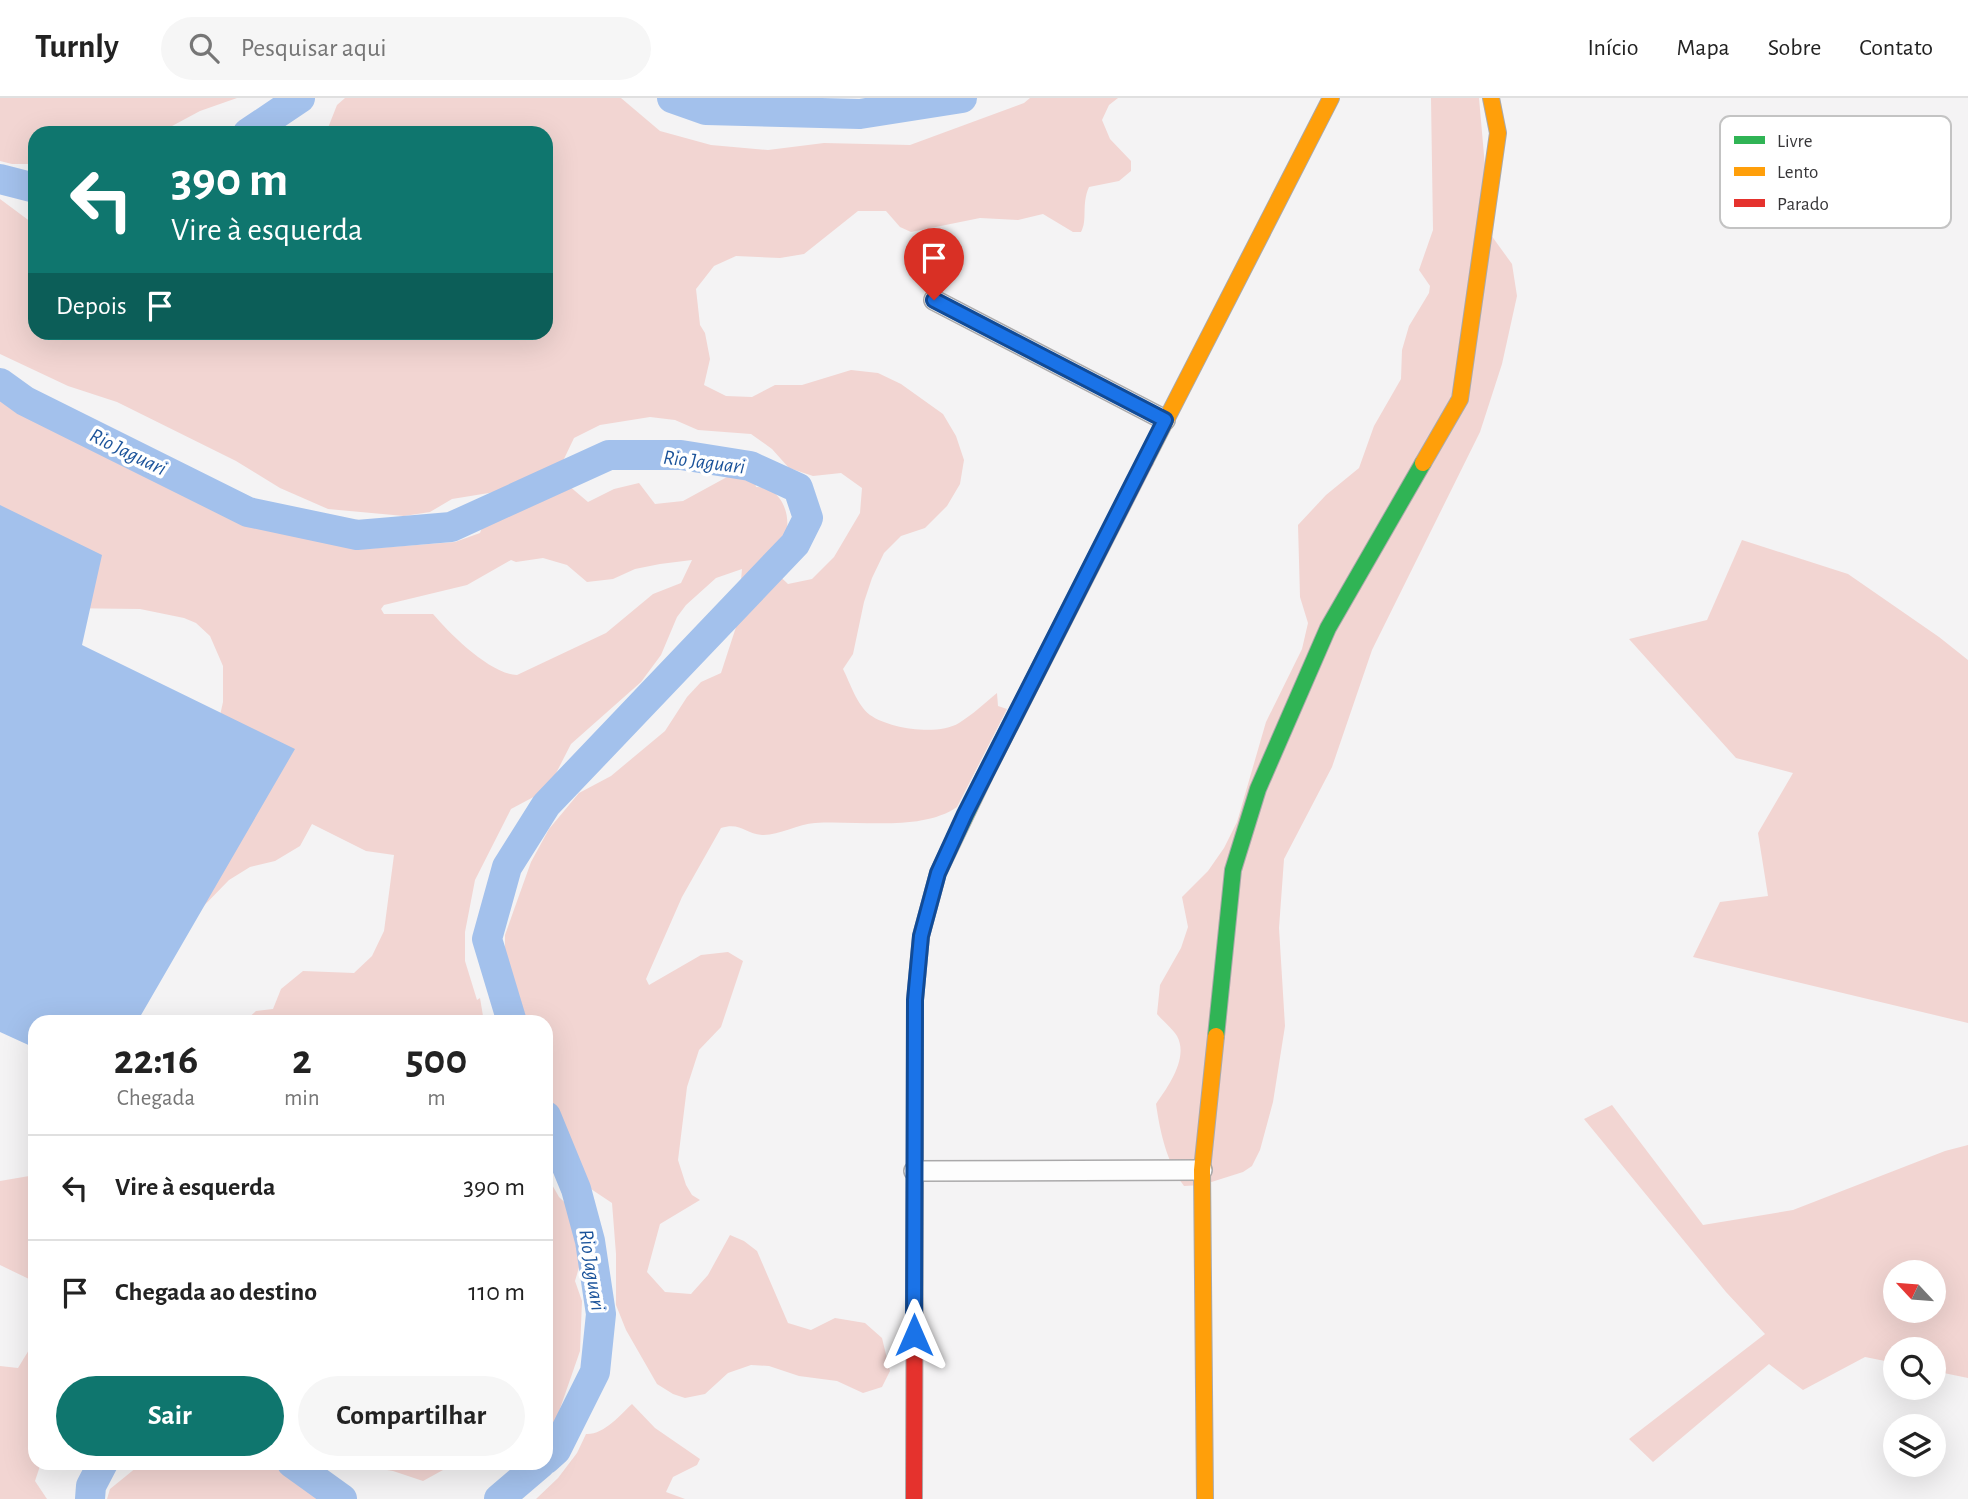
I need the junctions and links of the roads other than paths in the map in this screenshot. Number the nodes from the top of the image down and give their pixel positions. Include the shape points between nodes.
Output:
1 (1331, 98) edge
2 (1491, 98) edge
3 (934, 300) dead end
4 (1165, 420) junction
5 (1202, 1170) junction
6 (914, 1171) junction
7 (914, 1499) edge
8 (1205, 1499) edge

1 - 4 street
2 - 5 street via 1498,133 1460,399 1328,628 1258,789 1233,870
3 - 4 street
4 - 6 street via 938,873 921,936 915,1000
5 - 6 street
5 - 8 street
6 - 7 street

